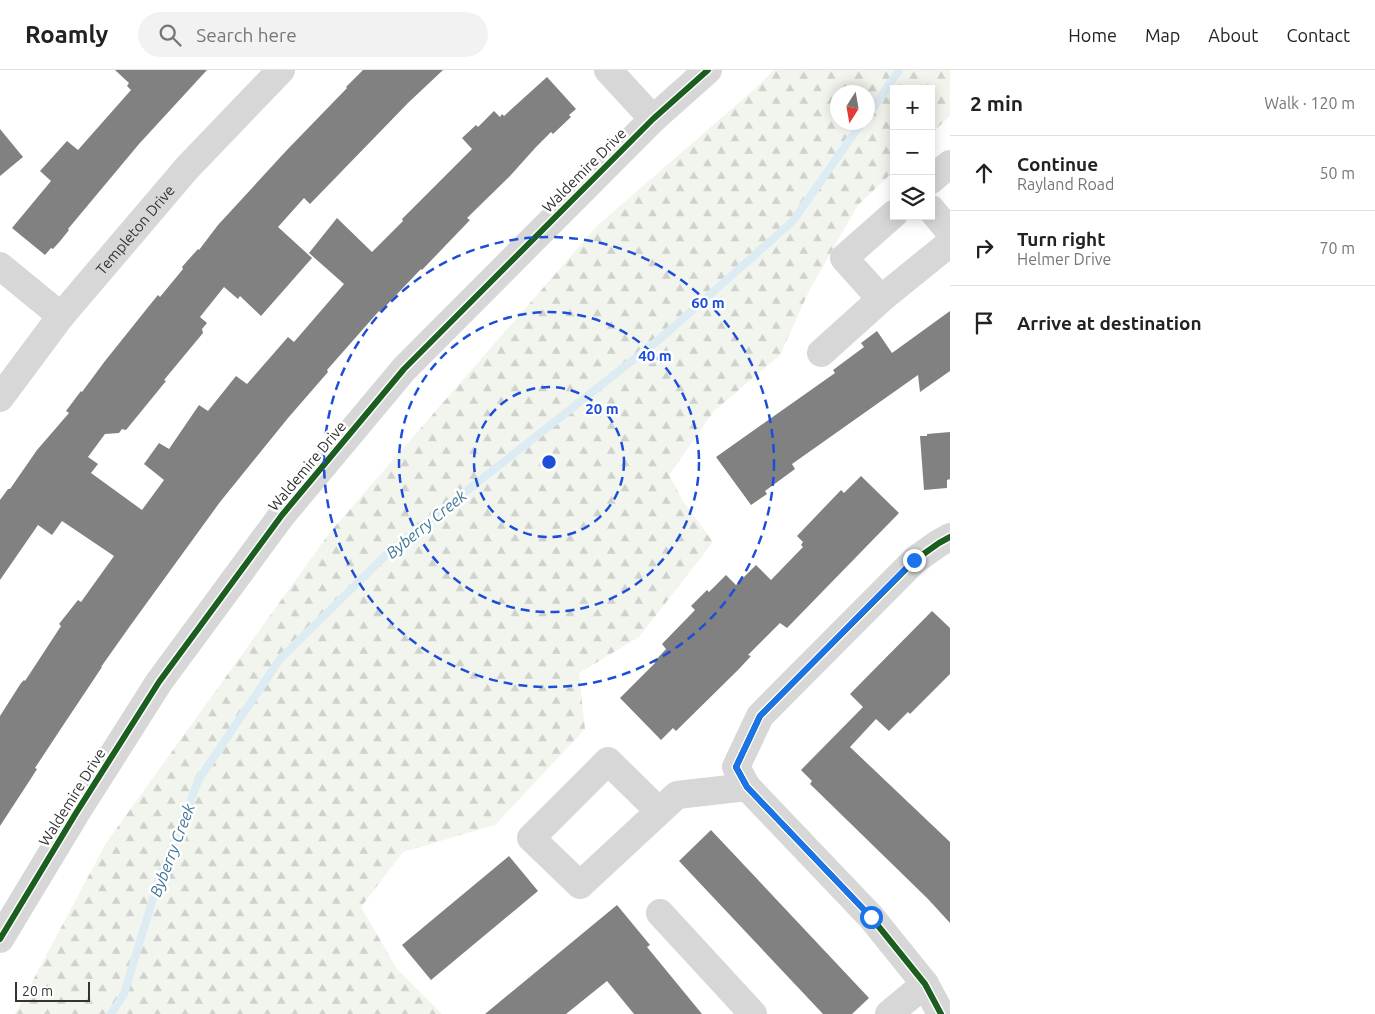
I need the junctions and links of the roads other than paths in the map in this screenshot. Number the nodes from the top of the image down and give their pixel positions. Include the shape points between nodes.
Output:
1 (281, 70) edge
2 (608, 70) edge
3 (708, 70) edge
4 (653, 119) junction
5 (950, 164) edge
6 (935, 177) edge
7 (935, 214) edge
8 (890, 218) edge
9 (950, 232) edge
10 (950, 243) edge
11 (0, 266) edge
12 (880, 299) junction
13 (61, 316) junction
14 (821, 353) dead end
15 (0, 398) edge
16 (950, 537) edge
17 (747, 787) junction
18 (659, 811) junction
19 (660, 914) dead end
20 (0, 939) edge
21 (925, 984) junction
22 (754, 1014) edge
23 (889, 1014) edge
24 (941, 1014) edge

1 - 13 street, Templeton Drive via 188,168
2 - 4 street
3 - 4 street, Waldemire Drive
4 - 20 street, Waldemire Drive via 404,369 282,515 159,682
5 - 6 street
7 - 9 street
8 - 12 street via 844,258
10 - 12 street
11 - 13 street
12 - 14 street
13 - 15 street, Templeton Drive
16 - 17 street via 914,560 760,716 736,767
17 - 18 street via 676,795
17 - 21 street via 871,917
18 - 18 street via 580,885 532,838 608,762
19 - 22 street
21 - 23 street
21 - 24 street

